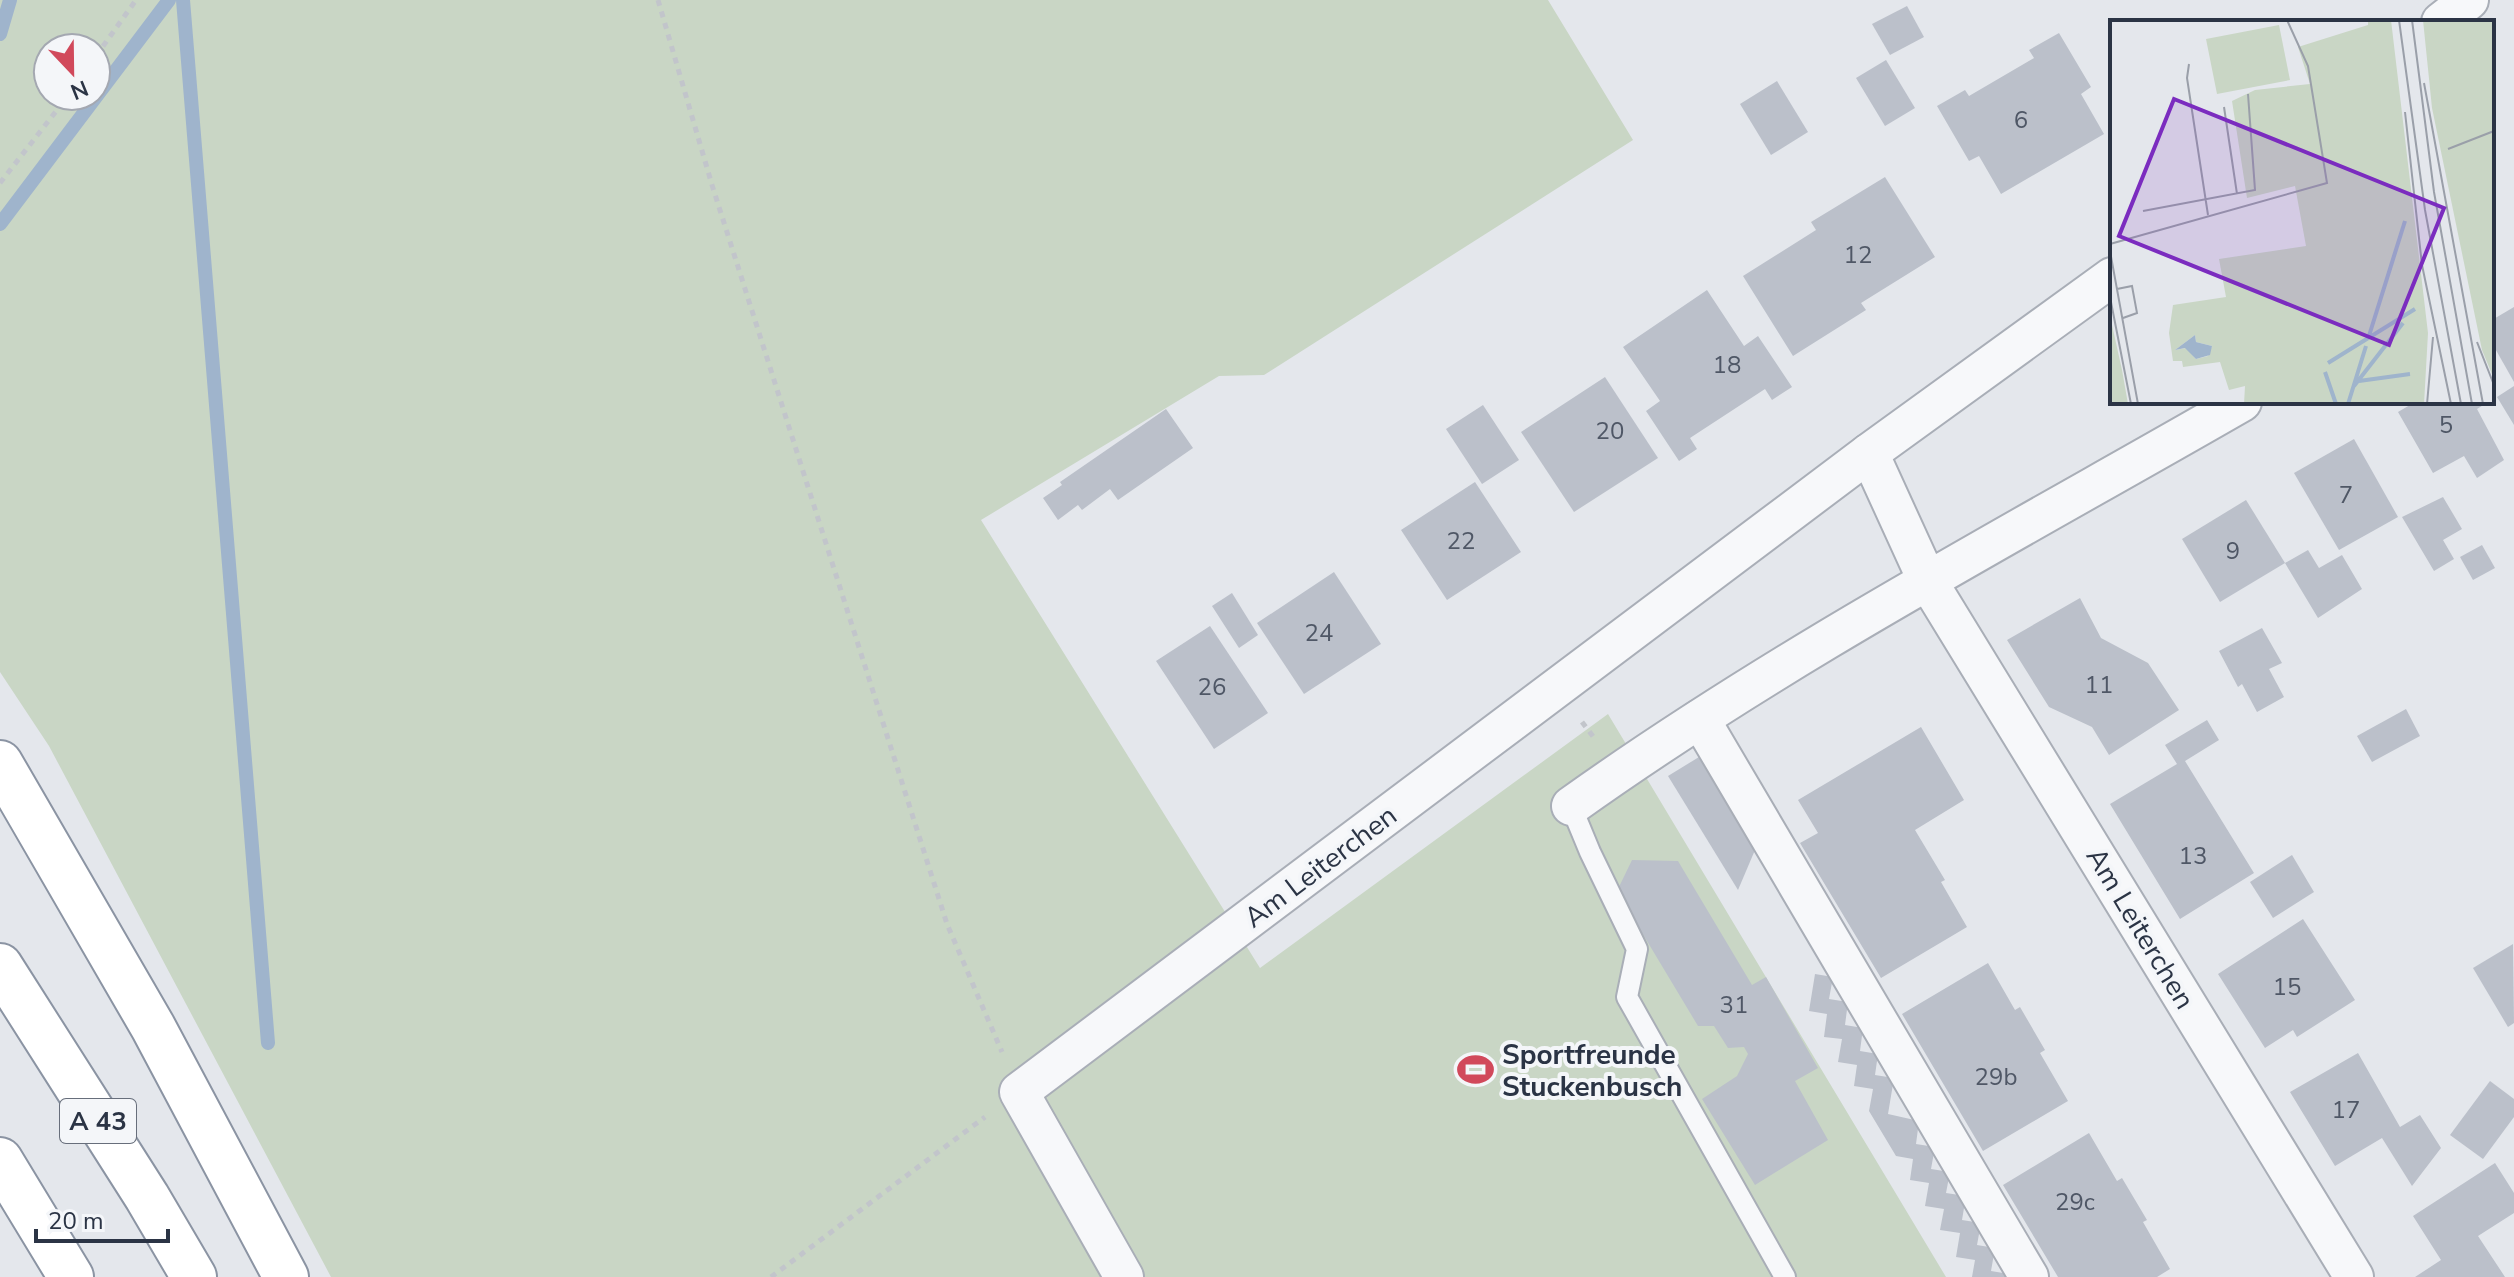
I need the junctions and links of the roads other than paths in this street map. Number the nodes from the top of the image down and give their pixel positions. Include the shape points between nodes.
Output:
1 (2469, 0) edge
2 (2444, 20) edge
3 (2110, 278) edge
4 (2239, 404) edge
5 (1869, 453) junction
6 (1927, 580) junction
7 (1700, 719) junction
8 (0, 763) edge
9 (1571, 806) joint
10 (0, 966) edge
11 (0, 1160) edge
12 (71, 1277) edge
13 (194, 1277) edge
14 (286, 1277) edge
15 (1124, 1277) edge
16 (1785, 1277) edge
17 (2029, 1277) edge
18 (2354, 1277) edge

1 - 2 street
3 - 5 street, Am Leiterchen
4 - 6 street
5 - 6 street, Am Leiterchen
5 - 15 street, Am Leiterchen via 1019,1092
6 - 7 street
6 - 18 street, Am Leiterchen
7 - 9 street
7 - 17 street
8 - 14 highway via 153,1027
9 - 16 lane via 1637,949 1627,997
10 - 13 highway, A 43
11 - 12 highway

